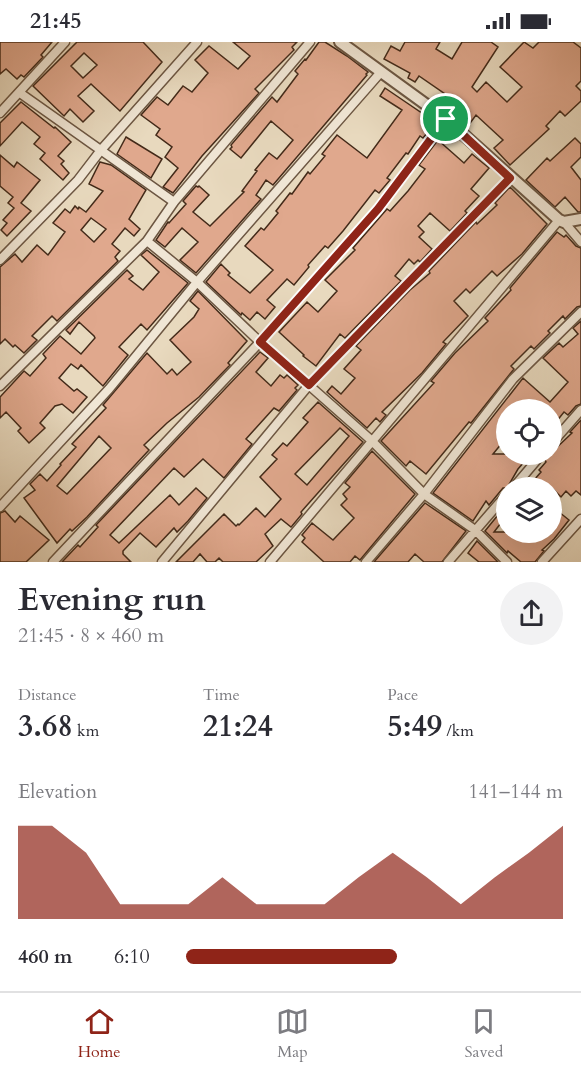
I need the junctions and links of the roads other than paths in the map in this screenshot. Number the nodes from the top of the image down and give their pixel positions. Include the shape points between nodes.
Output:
1 (65, 42) edge
2 (196, 42) edge
3 (310, 42) edge
4 (340, 42) edge
5 (381, 72) junction
6 (20, 93) junction
7 (0, 113) edge
8 (446, 119) junction
9 (101, 150) junction
10 (510, 178) junction
11 (174, 202) junction
12 (581, 219) edge
13 (561, 221) junction
14 (147, 241) junction
15 (581, 242) edge
16 (0, 260) edge
17 (197, 282) junction
18 (581, 312) edge
19 (260, 342) junction
20 (309, 385) junction
21 (0, 386) edge
22 (581, 410) edge
23 (562, 432) edge
24 (371, 440) junction
25 (533, 465) edge
26 (522, 477) edge
27 (424, 494) junction
28 (496, 506) edge
29 (0, 507) edge
30 (581, 519) edge
31 (475, 530) junction
32 (53, 562) edge
33 (162, 562) edge
34 (270, 562) edge
35 (366, 562) edge
36 (448, 562) edge
37 (507, 562) edge
38 (543, 562) edge

1 - 6 street
2 - 9 street
3 - 11 street
4 - 5 street
5 - 8 street
5 - 17 street
6 - 7 street
6 - 9 street
8 - 10 street
8 - 19 street via 378,209
9 - 11 street
9 - 16 street via 78,180
10 - 13 street
10 - 20 street
11 - 14 street
12 - 13 street
13 - 15 street
13 - 24 street
14 - 17 street
14 - 21 street
17 - 19 street
17 - 29 street via 109,389
18 - 27 street via 513,379
19 - 20 street
19 - 32 street
20 - 24 street
20 - 33 street
22 - 23 street
24 - 27 street
24 - 34 street
25 - 26 street
27 - 31 street
27 - 35 street
28 - 31 street
30 - 38 street
31 - 36 street
31 - 37 street

